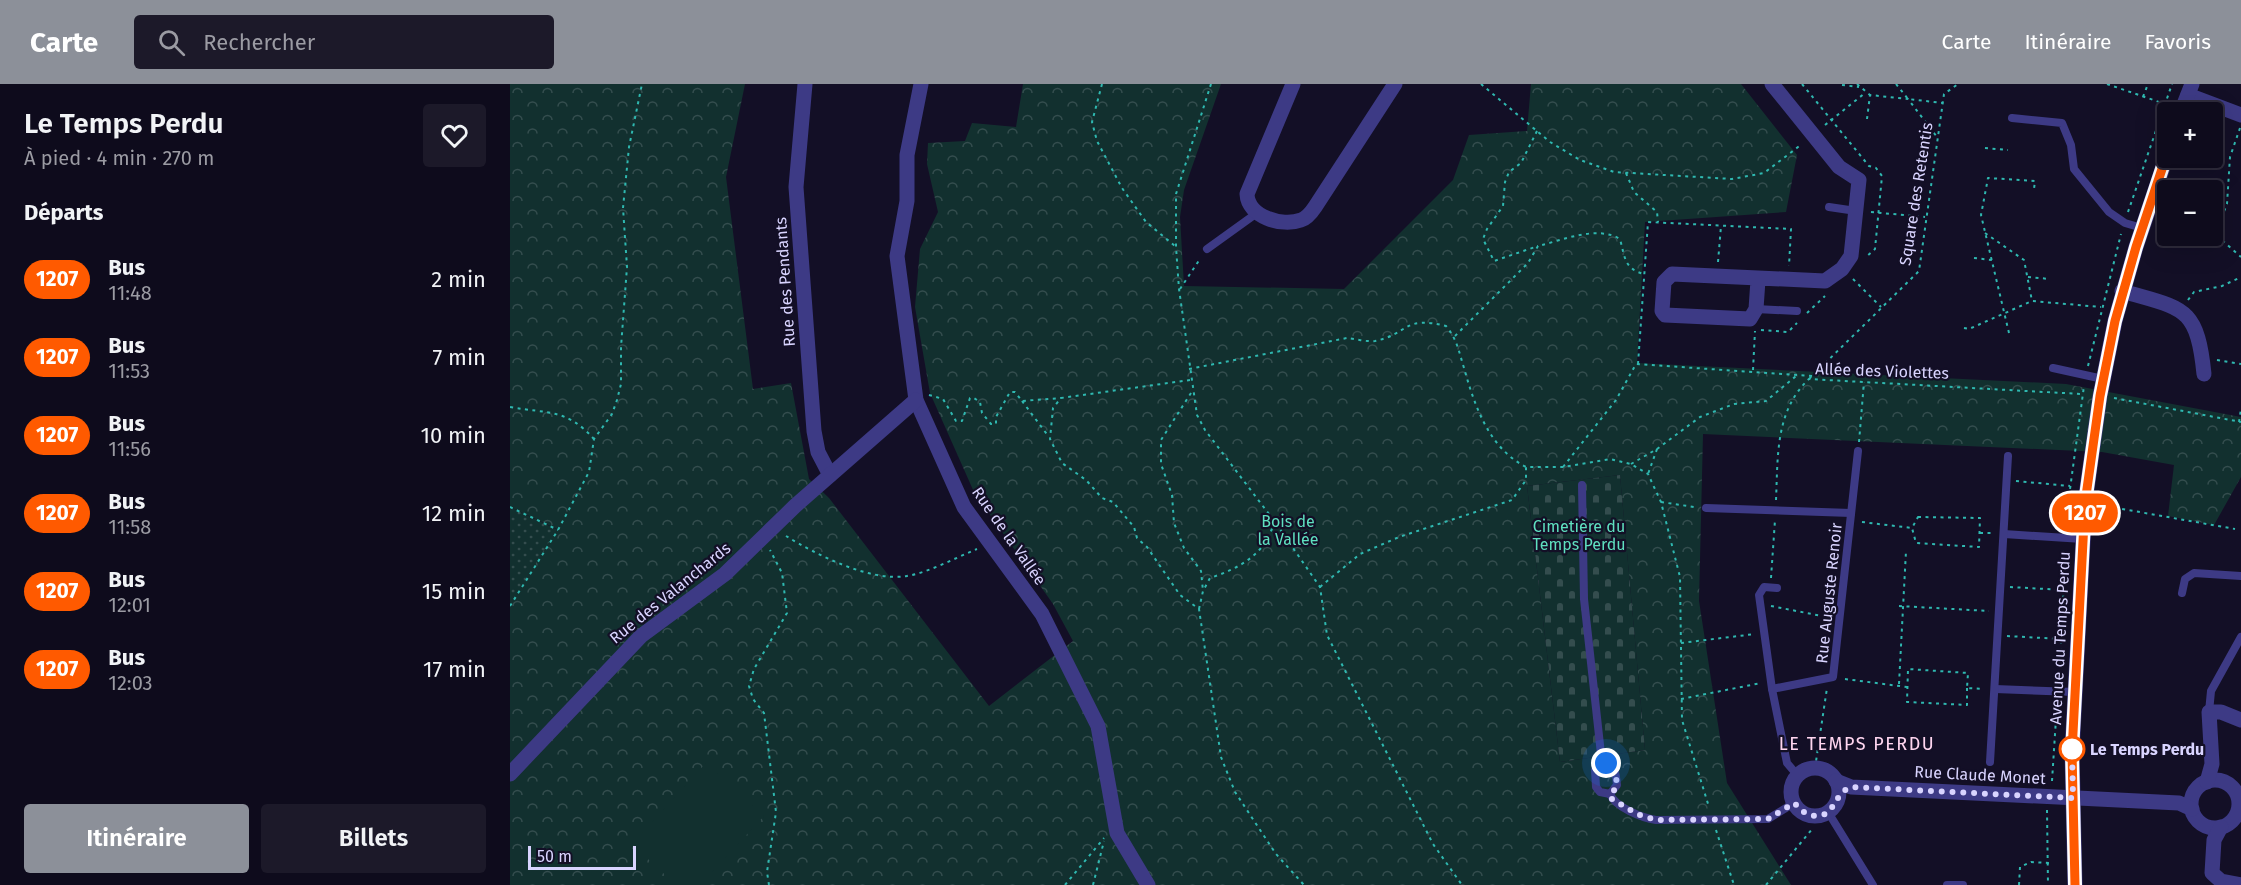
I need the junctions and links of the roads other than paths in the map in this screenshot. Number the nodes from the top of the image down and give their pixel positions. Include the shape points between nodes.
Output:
1 (805, 84) edge
2 (921, 84) edge
3 (1293, 84) edge
4 (1395, 84) edge
5 (1772, 84) edge
6 (2186, 100) edge
7 (2241, 115) edge
8 (2012, 118) dead end
9 (2163, 168) edge
10 (1829, 207) dead end
11 (1856, 210) junction
12 (1257, 213) junction
13 (2142, 228) junction
14 (1207, 249) road end
15 (1758, 280) junction
16 (2122, 291) junction
17 (1797, 311) dead end
18 (1754, 313) junction
19 (2053, 368) dead end
20 (2204, 374) dead end
21 (2103, 379) junction
22 (920, 398) junction
23 (1858, 451) road end
24 (2008, 456) dead end
25 (830, 475) junction
26 (1582, 485) dead end
27 (1706, 508) road end
28 (1851, 517) junction
29 (2004, 534) junction
30 (2083, 539) junction
31 (2241, 576) edge
32 (1774, 588) road end
33 (2182, 593) dead end
34 (2241, 637) edge
35 (1772, 685) junction
36 (1995, 689) junction
37 (2075, 692) junction
38 (2209, 712) junction
39 (2241, 720) edge
40 (1990, 762) dead end
41 (1602, 764) junction
42 (510, 774) edge
43 (1798, 776) junction
44 (1836, 781) junction
45 (2214, 781) junction
46 (1851, 787) junction
47 (1610, 794) junction
48 (1839, 797) junction
49 (2073, 798) junction
50 (1794, 803) junction
51 (2188, 803) junction
52 (2240, 809) edge
53 (1828, 812) junction
54 (2214, 831) junction
55 (2233, 884) edge
56 (1148, 885) edge
57 (1874, 885) edge
58 (1947, 885) edge
59 (1963, 885) edge
60 (2075, 885) edge

1 - 25 street, Rue des Pendants via 797,207 814,431 818,452
2 - 22 street, Rue de la Vallée via 907,155 907,201 897,256
3 - 12 street via 1248,188 1247,199
4 - 12 street via 1310,214 1300,221 1288,221
5 - 11 street via 1839,167 1859,180
6 - 7 street
8 - 13 lane via 2062,123 2071,145 2074,169 2109,212
9 - 13 street, Avenue du Temps Perdu
10 - 11 lane
11 - 15 street via 1851,256 1842,269 1825,281
12 - 14 lane
13 - 16 street, Avenue du Temps Perdu
15 - 18 street
15 - 18 street via 1668,276 1661,308 1663,314 1747,319
16 - 20 street via 2183,310 2198,334
16 - 21 street, Avenue du Temps Perdu
17 - 18 lane
19 - 21 lane
21 - 30 street, Avenue du Temps Perdu
22 - 25 street, Rue des Valanchards
22 - 56 street, Rue de la Vallée via 964,507 1042,614 1098,726 1117,833
23 - 28 lane, Rue Auguste Renoir
24 - 29 lane
25 - 42 street, Rue des Valanchards via 725,574 634,643
26 - 41 lane via 1584,600
27 - 28 lane
28 - 35 lane, Rue Auguste Renoir via 1830,678
29 - 30 lane
29 - 36 lane
30 - 37 street, Avenue du Temps Perdu
31 - 33 lane via 2194,573 2185,579
32 - 35 lane via 1761,590 1760,604
34 - 38 lane via 2211,691
35 - 43 lane via 1787,763
36 - 37 lane
36 - 40 lane
37 - 49 street, Avenue du Temps Perdu
38 - 39 street
38 - 45 street
41 - 47 lane via 1614,768 1617,785
41 - 47 lane via 1595,770 1596,787
43 - 44 street via 1815,768 1826,771
43 - 50 street via 1791,789
44 - 46 street, Rue Claude Monet
44 - 48 street
45 - 51 street via 2198,787
45 - 52 street via 2234,789
46 - 48 street
46 - 49 street, Rue Claude Monet
47 - 50 lane via 1618,804 1656,820 1768,819
48 - 53 street
49 - 51 street, Rue Claude Monet
49 - 60 street, Avenue du Temps Perdu
50 - 53 street via 1808,815
51 - 54 street via 2196,819
52 - 54 street via 2233,820
53 - 57 lane
54 - 55 street via 2212,873
58 - 59 lane

